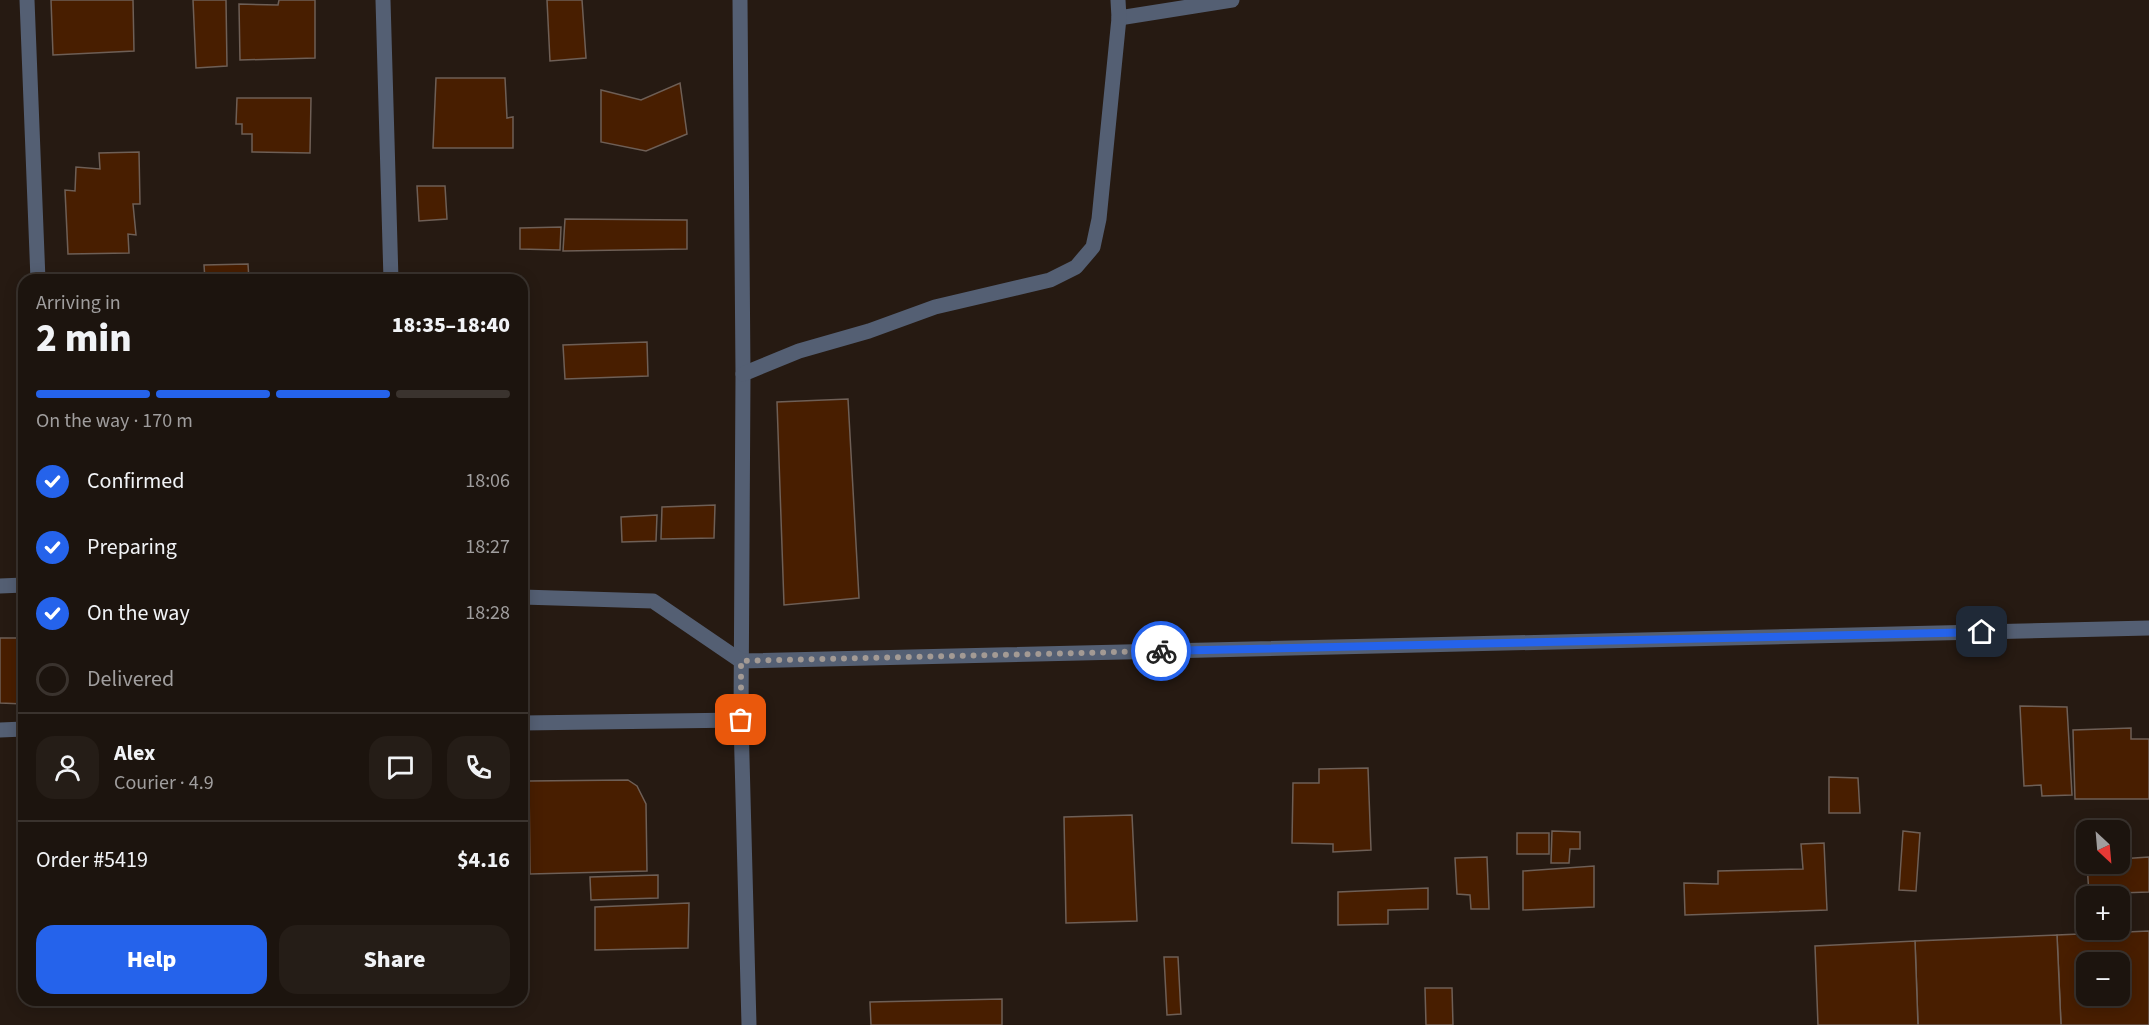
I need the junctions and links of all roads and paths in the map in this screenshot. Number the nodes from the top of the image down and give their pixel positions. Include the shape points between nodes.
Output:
1 (27, 0) edge
2 (383, 0) edge
3 (740, 0) edge
4 (1118, 0) edge
5 (1232, 0) edge
6 (1119, 18) junction
7 (38, 274) edge
8 (391, 274) edge
9 (743, 374) junction
10 (18, 585) edge
11 (0, 586) edge
12 (528, 597) edge
13 (2149, 628) edge
14 (741, 661) junction
15 (741, 720) junction
16 (528, 723) edge
17 (18, 729) edge
18 (0, 730) edge
19 (748, 1025) edge

1 - 7 street
2 - 8 street
3 - 9 street
4 - 6 street
5 - 6 street
6 - 9 street via 1099,219 1093,247 1076,267 1050,280 935,307 799,351
9 - 14 street
10 - 11 street
12 - 14 street via 653,600
13 - 14 street
14 - 15 street
15 - 16 street
15 - 19 street
17 - 18 street

